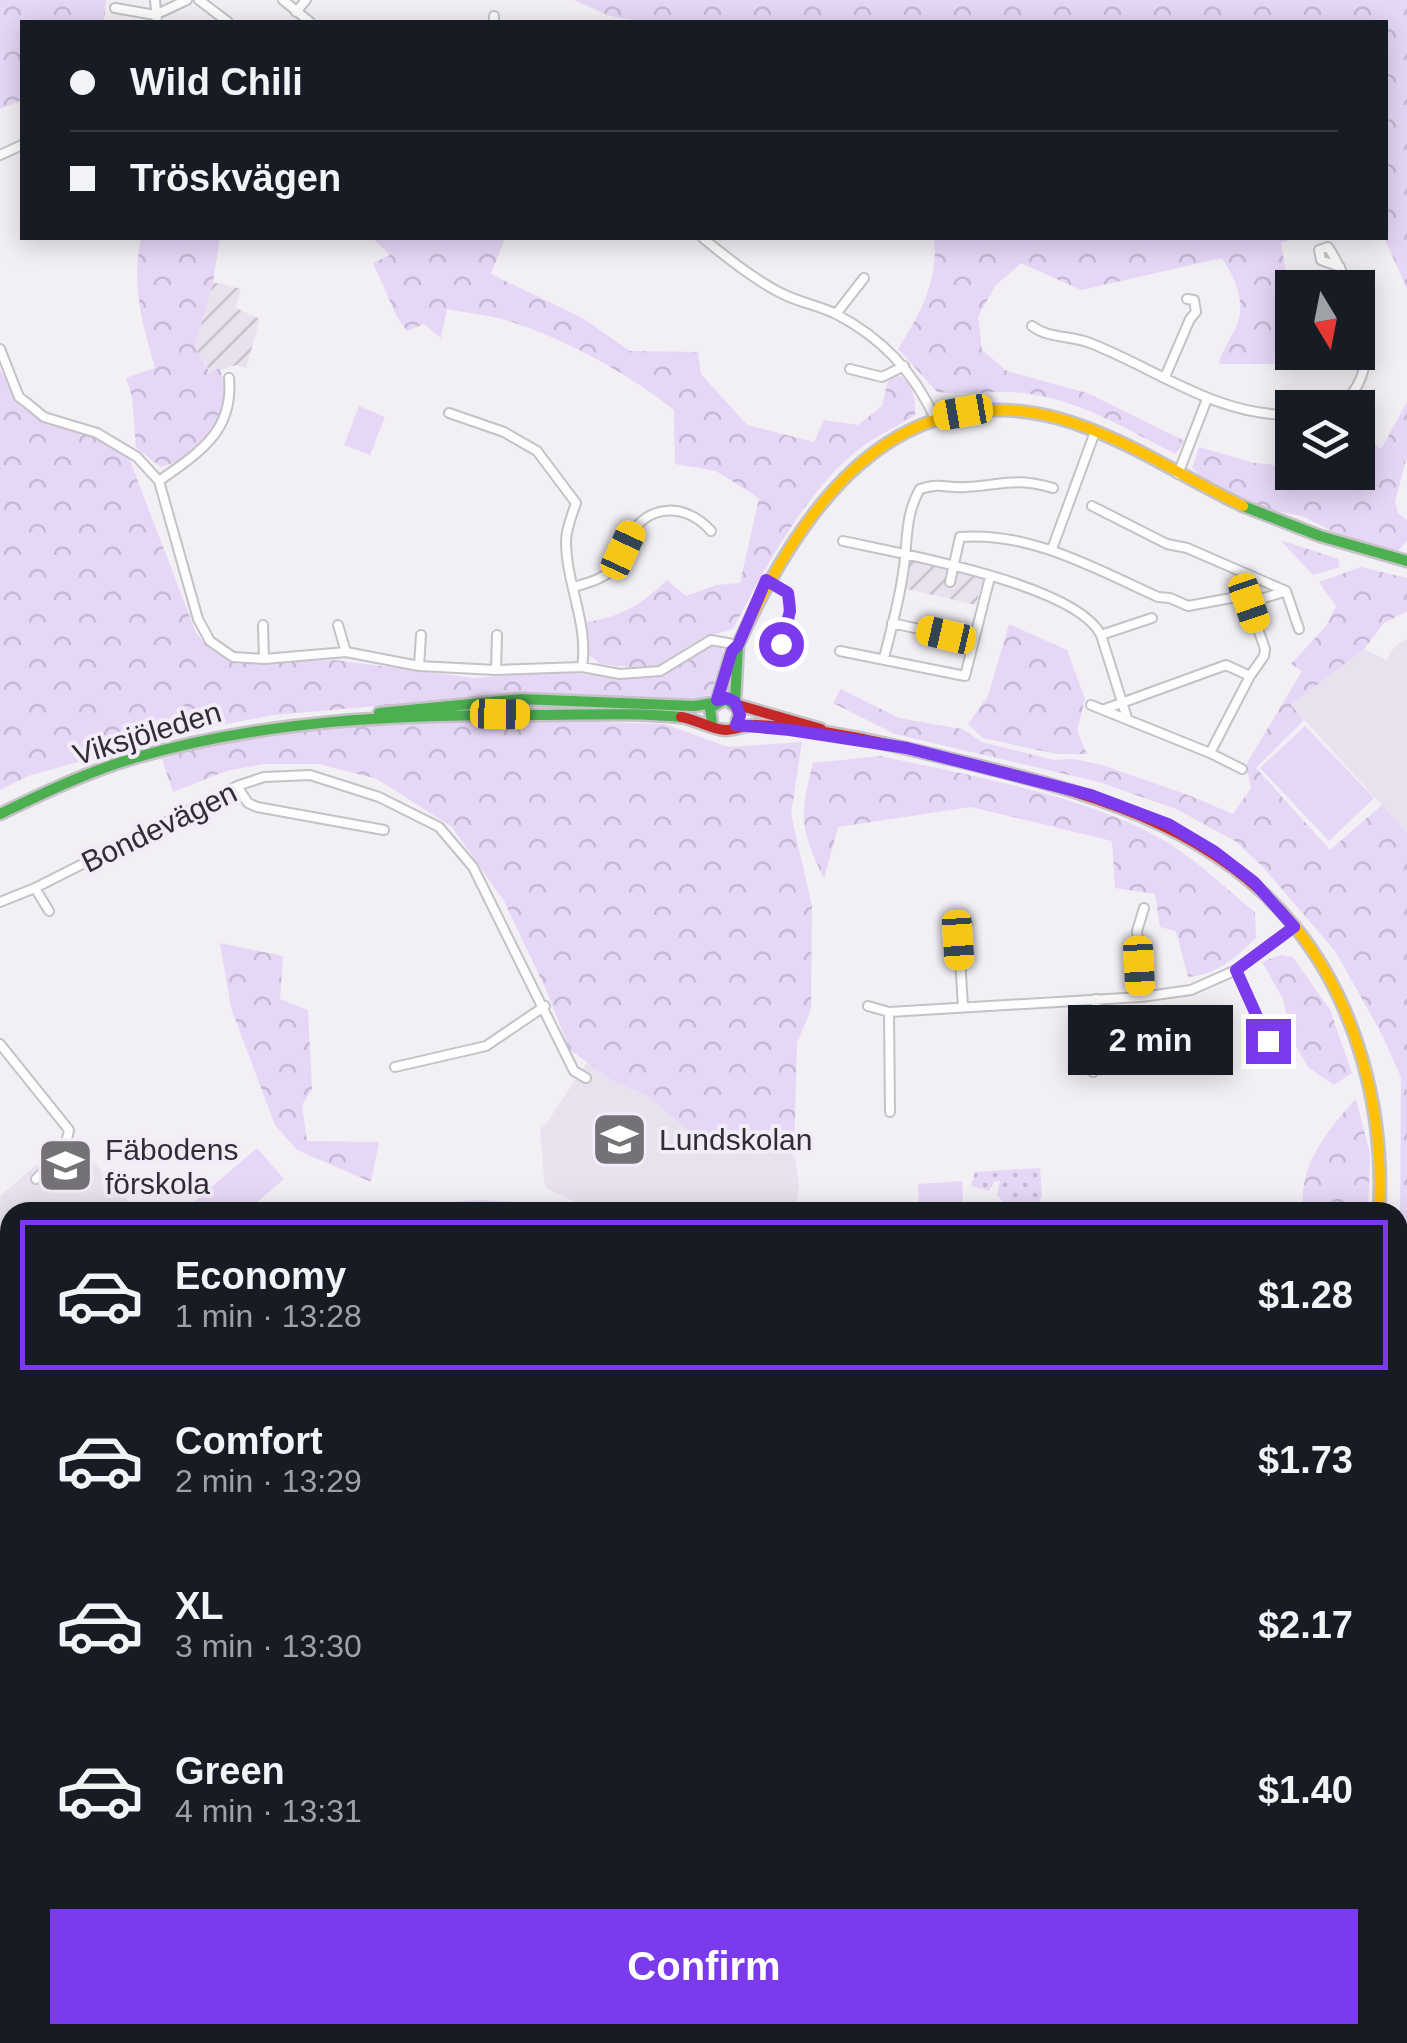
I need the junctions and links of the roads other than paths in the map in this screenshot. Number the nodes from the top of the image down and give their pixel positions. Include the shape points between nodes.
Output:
1 (155, 0) edge
2 (187, 0) edge
3 (199, 0) edge
4 (284, 0) edge
5 (306, 0) edge
6 (115, 8) dead end
7 (296, 12) junction
8 (156, 19) edge
9 (224, 20) edge
10 (307, 20) edge
11 (706, 240) edge
12 (1328, 247) dead end
13 (1341, 270) edge
14 (864, 278) dead end
15 (1187, 298) dead end
16 (836, 314) junction
17 (1032, 326) dead end
18 (0, 350) edge
19 (904, 366) junction
20 (850, 369) dead end
21 (1165, 377) junction
22 (229, 378) dead end
23 (1207, 399) junction
24 (449, 413) dead end
25 (1275, 414) edge
26 (935, 418) junction
27 (1095, 432) junction
28 (1178, 474) junction
29 (158, 480) junction
30 (1053, 488) dead end
31 (1092, 506) dead end
32 (711, 530) dead end
33 (843, 541) dead end
34 (1052, 550) junction
35 (904, 553) junction
36 (1407, 562) edge
37 (954, 564) junction
38 (990, 577) junction
39 (1253, 578) junction
40 (766, 580) junction
41 (950, 582) dead end
42 (574, 587) junction
43 (1286, 591) junction
44 (1247, 598) junction
45 (1152, 618) dead end
46 (892, 623) junction
47 (263, 624) dead end
48 (338, 625) dead end
49 (1299, 629) dead end
50 (497, 635) dead end
51 (1101, 635) junction
52 (421, 636) dead end
53 (973, 641) junction
54 (738, 645) junction
55 (840, 651) dead end
56 (346, 652) junction
57 (774, 654) dead end
58 (884, 658) junction
59 (264, 659) junction
60 (419, 666) junction
61 (582, 667) junction
62 (496, 670) junction
63 (1250, 676) junction
64 (1122, 701) junction
65 (715, 702) junction
66 (736, 703) junction
67 (1091, 705) dead end
68 (1105, 709) junction
69 (1127, 718) junction
70 (314, 722) junction
71 (712, 724) junction
72 (736, 725) junction
73 (866, 740) junction
74 (1210, 753) junction
75 (1242, 769) dead end
76 (237, 786) junction
77 (0, 814) edge
78 (384, 830) dead end
79 (35, 888) junction
80 (0, 902) edge
81 (1144, 908) dead end
82 (49, 910) dead end
83 (967, 924) dead end
84 (1294, 927) junction
85 (1236, 970) junction
86 (1140, 997) junction
87 (1096, 998) junction
88 (545, 1006) junction
89 (868, 1006) dead end
90 (963, 1007) junction
91 (889, 1012) junction
92 (0, 1044) edge
93 (1282, 1052) dead end
94 (12, 1058) junction
95 (0, 1067) edge
96 (395, 1067) dead end
97 (1093, 1072) dead end
98 (586, 1078) dead end
99 (890, 1112) dead end
100 (36, 1179) dead end
101 (1379, 1202) edge

1 - 8 street
2 - 8 street
3 - 9 street
4 - 7 street
5 - 7 street
6 - 8 street
7 - 10 street
11 - 16 street via 783,294
12 - 13 street
14 - 16 street
15 - 21 street via 1196,312
16 - 19 street via 871,334
17 - 21 street via 1042,334 1086,341
18 - 29 street via 27,404 44,417 98,434 137,457
19 - 20 street via 882,376
19 - 26 street
21 - 23 street
22 - 29 street via 224,421 200,452
23 - 25 street
23 - 28 street
24 - 42 street via 504,432 552,466 576,503 566,537
26 - 27 main road via 1005,410
26 - 40 main road via 859,460 816,506
27 - 28 main road
27 - 34 street
28 - 36 main road via 1271,519
29 - 59 street via 210,642 233,657
30 - 35 street via 995,481 920,490
31 - 39 street
32 - 42 street via 685,510 653,514 632,531 614,569
33 - 35 street
34 - 37 street via 960,536
34 - 44 street via 1188,606
35 - 37 street
35 - 46 street
37 - 38 street
37 - 41 street
38 - 51 street via 1084,614
38 - 53 street
39 - 43 street
39 - 44 street
40 - 54 main road
40 - 57 street via 791,602
42 - 61 street
43 - 44 street
43 - 49 street
44 - 63 street via 1264,649
45 - 51 street
46 - 53 street
46 - 58 street
47 - 59 street
48 - 56 street
50 - 62 street
51 - 64 street
52 - 60 street
53 - 58 street via 965,676
54 - 61 street via 711,640 660,671 620,674
54 - 65 main road
54 - 66 main road
55 - 58 street
56 - 59 street
56 - 60 street
60 - 62 street
61 - 62 street
63 - 64 street via 1226,666
63 - 74 street
64 - 68 street
64 - 69 street
65 - 66 main road
65 - 70 main road, Viksjöleden via 522,699
65 - 71 main road
66 - 72 main road
66 - 73 main road
67 - 68 street
68 - 69 street
69 - 74 street
70 - 71 main road, Viksjöleden via 500,714
70 - 77 main road, Viksjöleden via 140,756
71 - 72 main road via 726,730
72 - 73 main road
73 - 84 main road via 1042,781 1168,824 1254,882
74 - 75 street
76 - 78 street via 257,807
76 - 79 street, Bondevägen
76 - 88 street, Bondevägen via 310,775 438,827 474,866
79 - 80 street, Bondevägen
79 - 82 street
81 - 86 street
83 - 90 street via 958,940
84 - 85 street
84 - 101 main road via 1344,1006 1368,1081 1381,1150
85 - 86 street via 1191,990
85 - 93 street via 1268,1041
86 - 87 street
87 - 90 street
87 - 97 street
88 - 96 street via 486,1046
88 - 98 street, Bondevägen via 574,1071
89 - 91 street
90 - 91 street
91 - 99 street
92 - 94 street
94 - 95 street
94 - 100 street via 69,1130 64,1152

